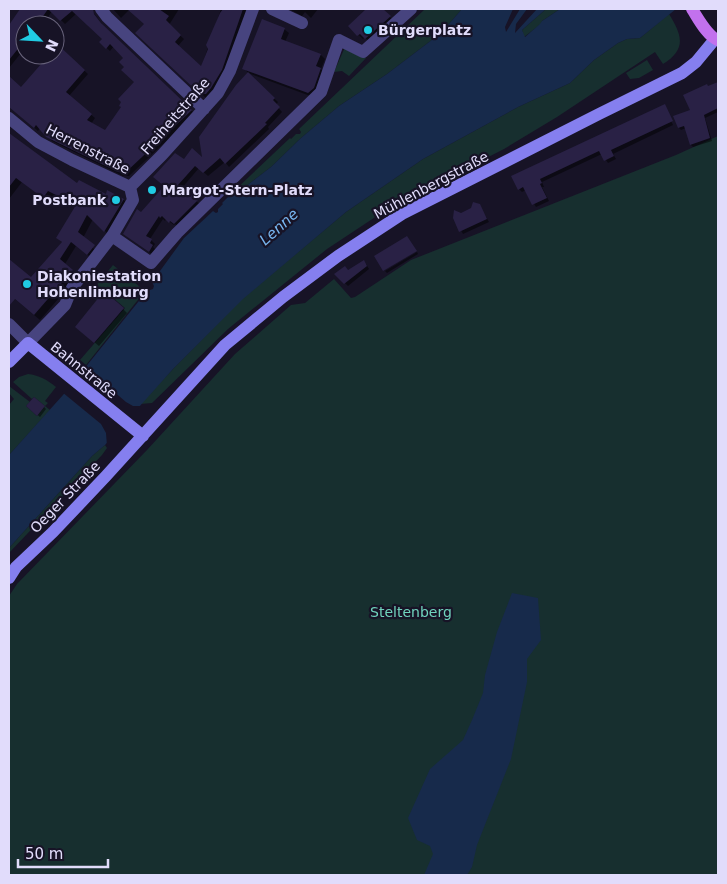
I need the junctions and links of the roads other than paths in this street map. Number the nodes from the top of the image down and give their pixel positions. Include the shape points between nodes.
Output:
1 (101, 9) edge
2 (253, 9) edge
3 (272, 9) edge
4 (411, 9) edge
5 (692, 9) edge
6 (302, 23) dead end
7 (716, 40) edge
8 (204, 109) junction
9 (9, 118) edge
10 (130, 187) junction
11 (112, 236) junction
12 (9, 324) edge
13 (28, 343) junction
14 (9, 362) edge
15 (138, 433) junction
16 (9, 578) edge

1 - 8 street
2 - 8 street, Freiheitstraße via 230,71 218,93
3 - 6 street
4 - 11 street via 363,52 339,40 321,92 177,233 151,263
5 - 7 main road
7 - 15 street, Mühlenbergstraße via 682,73 402,214 338,256 225,345
8 - 10 street, Freiheitstraße
9 - 10 street, Herrenstraße via 38,142
10 - 11 street via 133,200
11 - 13 street via 72,288 65,305
12 - 13 street, Bahnstraße
13 - 14 street
13 - 15 street, Bahnstraße
15 - 16 street, Oeger Straße via 67,518 16,567

